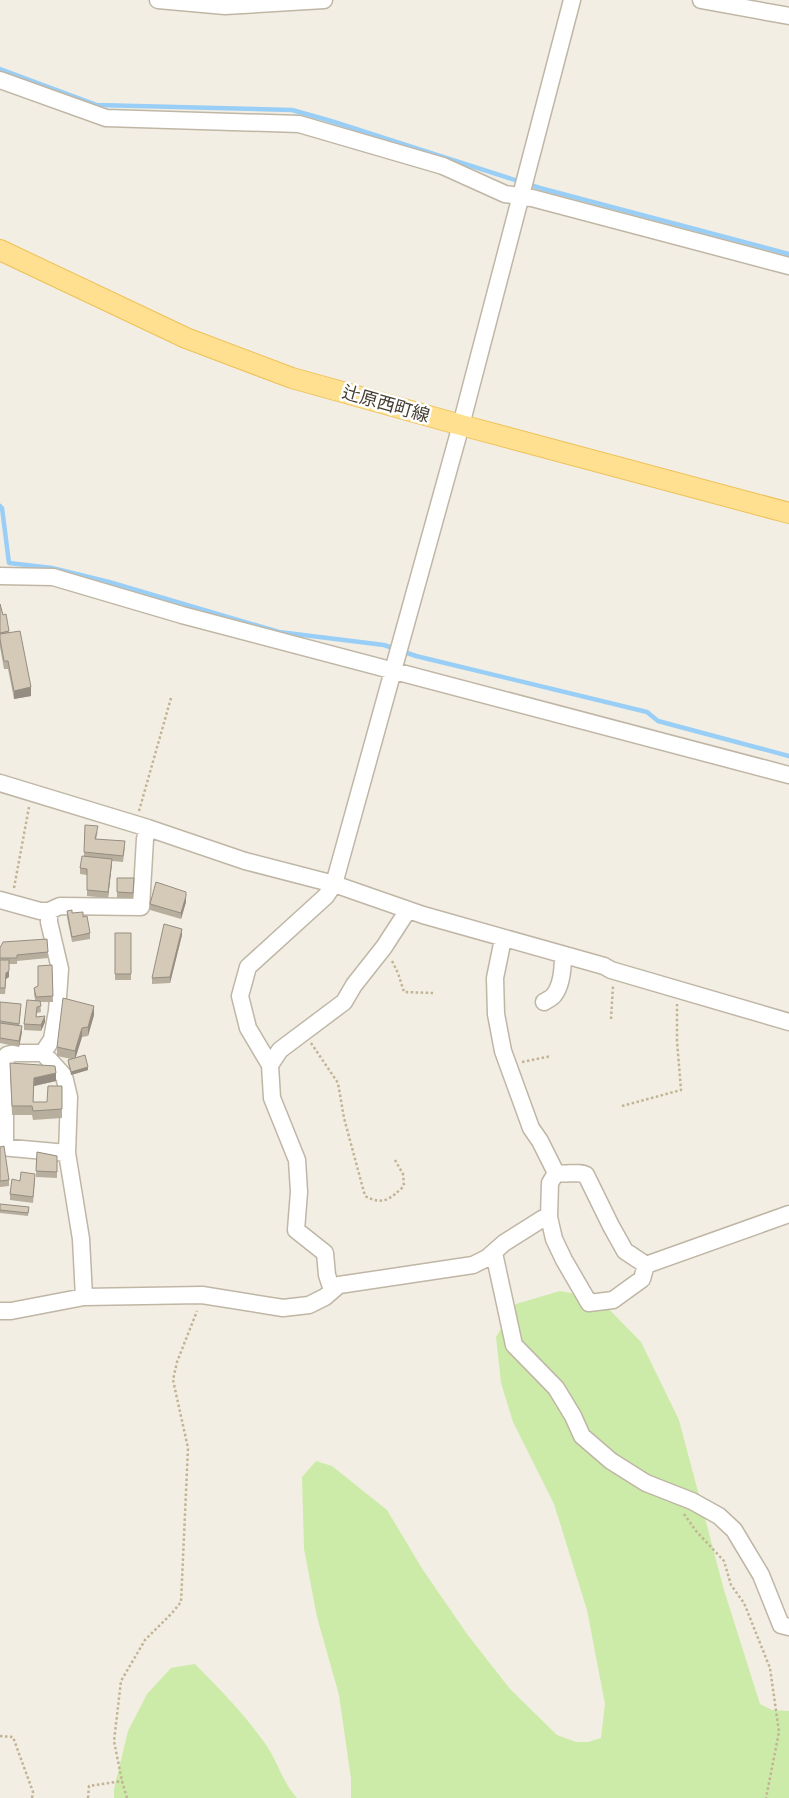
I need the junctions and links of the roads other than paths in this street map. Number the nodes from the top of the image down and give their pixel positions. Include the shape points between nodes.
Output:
1 (158, 0) edge
2 (324, 0) edge
3 (572, 0) edge
4 (701, 0) edge
5 (789, 16) edge
6 (0, 80) edge
7 (520, 197) junction
8 (0, 250) edge
9 (789, 266) edge
10 (461, 425) junction
11 (789, 513) edge
12 (0, 576) edge
13 (393, 670) junction
14 (789, 775) edge
15 (0, 783) edge
16 (141, 827) junction
17 (334, 884) junction
18 (6, 902) edge
19 (408, 910) junction
20 (49, 911) junction
21 (503, 939) junction
22 (563, 955) junction
23 (544, 1002) dead end
24 (789, 1022) edge
25 (43, 1053) junction
26 (270, 1065) junction
27 (2, 1146) edge
28 (67, 1153) junction
29 (556, 1173) junction
30 (789, 1214) edge
31 (549, 1217) junction
32 (494, 1253) junction
33 (646, 1264) junction
34 (332, 1290) junction
35 (84, 1297) junction
36 (0, 1311) edge
37 (789, 1627) edge

1 - 2 street via 225,6
3 - 7 street
4 - 5 street
6 - 7 street via 106,118 299,124 444,166 505,194
7 - 9 street
7 - 10 street
8 - 10 main road, 辻原西町線 via 186,338 292,378
10 - 11 main road, 辻原西町線
10 - 13 street
12 - 13 street via 53,577 182,615
13 - 14 street
13 - 17 street
15 - 16 street
16 - 17 street via 245,861
16 - 20 street via 145,838 141,907 60,906
17 - 19 street
17 - 26 street via 326,896 248,968 245,976 240,996 248,1028
18 - 20 street
19 - 21 street
19 - 26 street via 344,1002 280,1050
20 - 25 street via 60,968 52,1039
21 - 22 street
21 - 29 street via 495,978 496,1014 503,1051 531,1128
22 - 23 street via 558,988 554,997
22 - 24 street
25 - 27 street via 7,1056
25 - 28 street via 64,1076 70,1097
26 - 34 street via 272,1098 297,1160 296,1230 325,1253
27 - 28 street
28 - 35 street via 81,1239
29 - 31 street via 550,1183
29 - 33 street via 582,1172 586,1175 625,1251
30 - 33 street
31 - 32 street via 504,1243
31 - 33 street via 554,1239 589,1303 613,1300 642,1279
32 - 34 street via 473,1264 339,1285
32 - 37 street via 514,1345 556,1388 582,1436 611,1461 646,1483 692,1501 719,1516 734,1530 761,1575 781,1625
34 - 35 street via 309,1305 284,1308 202,1295
35 - 36 street

